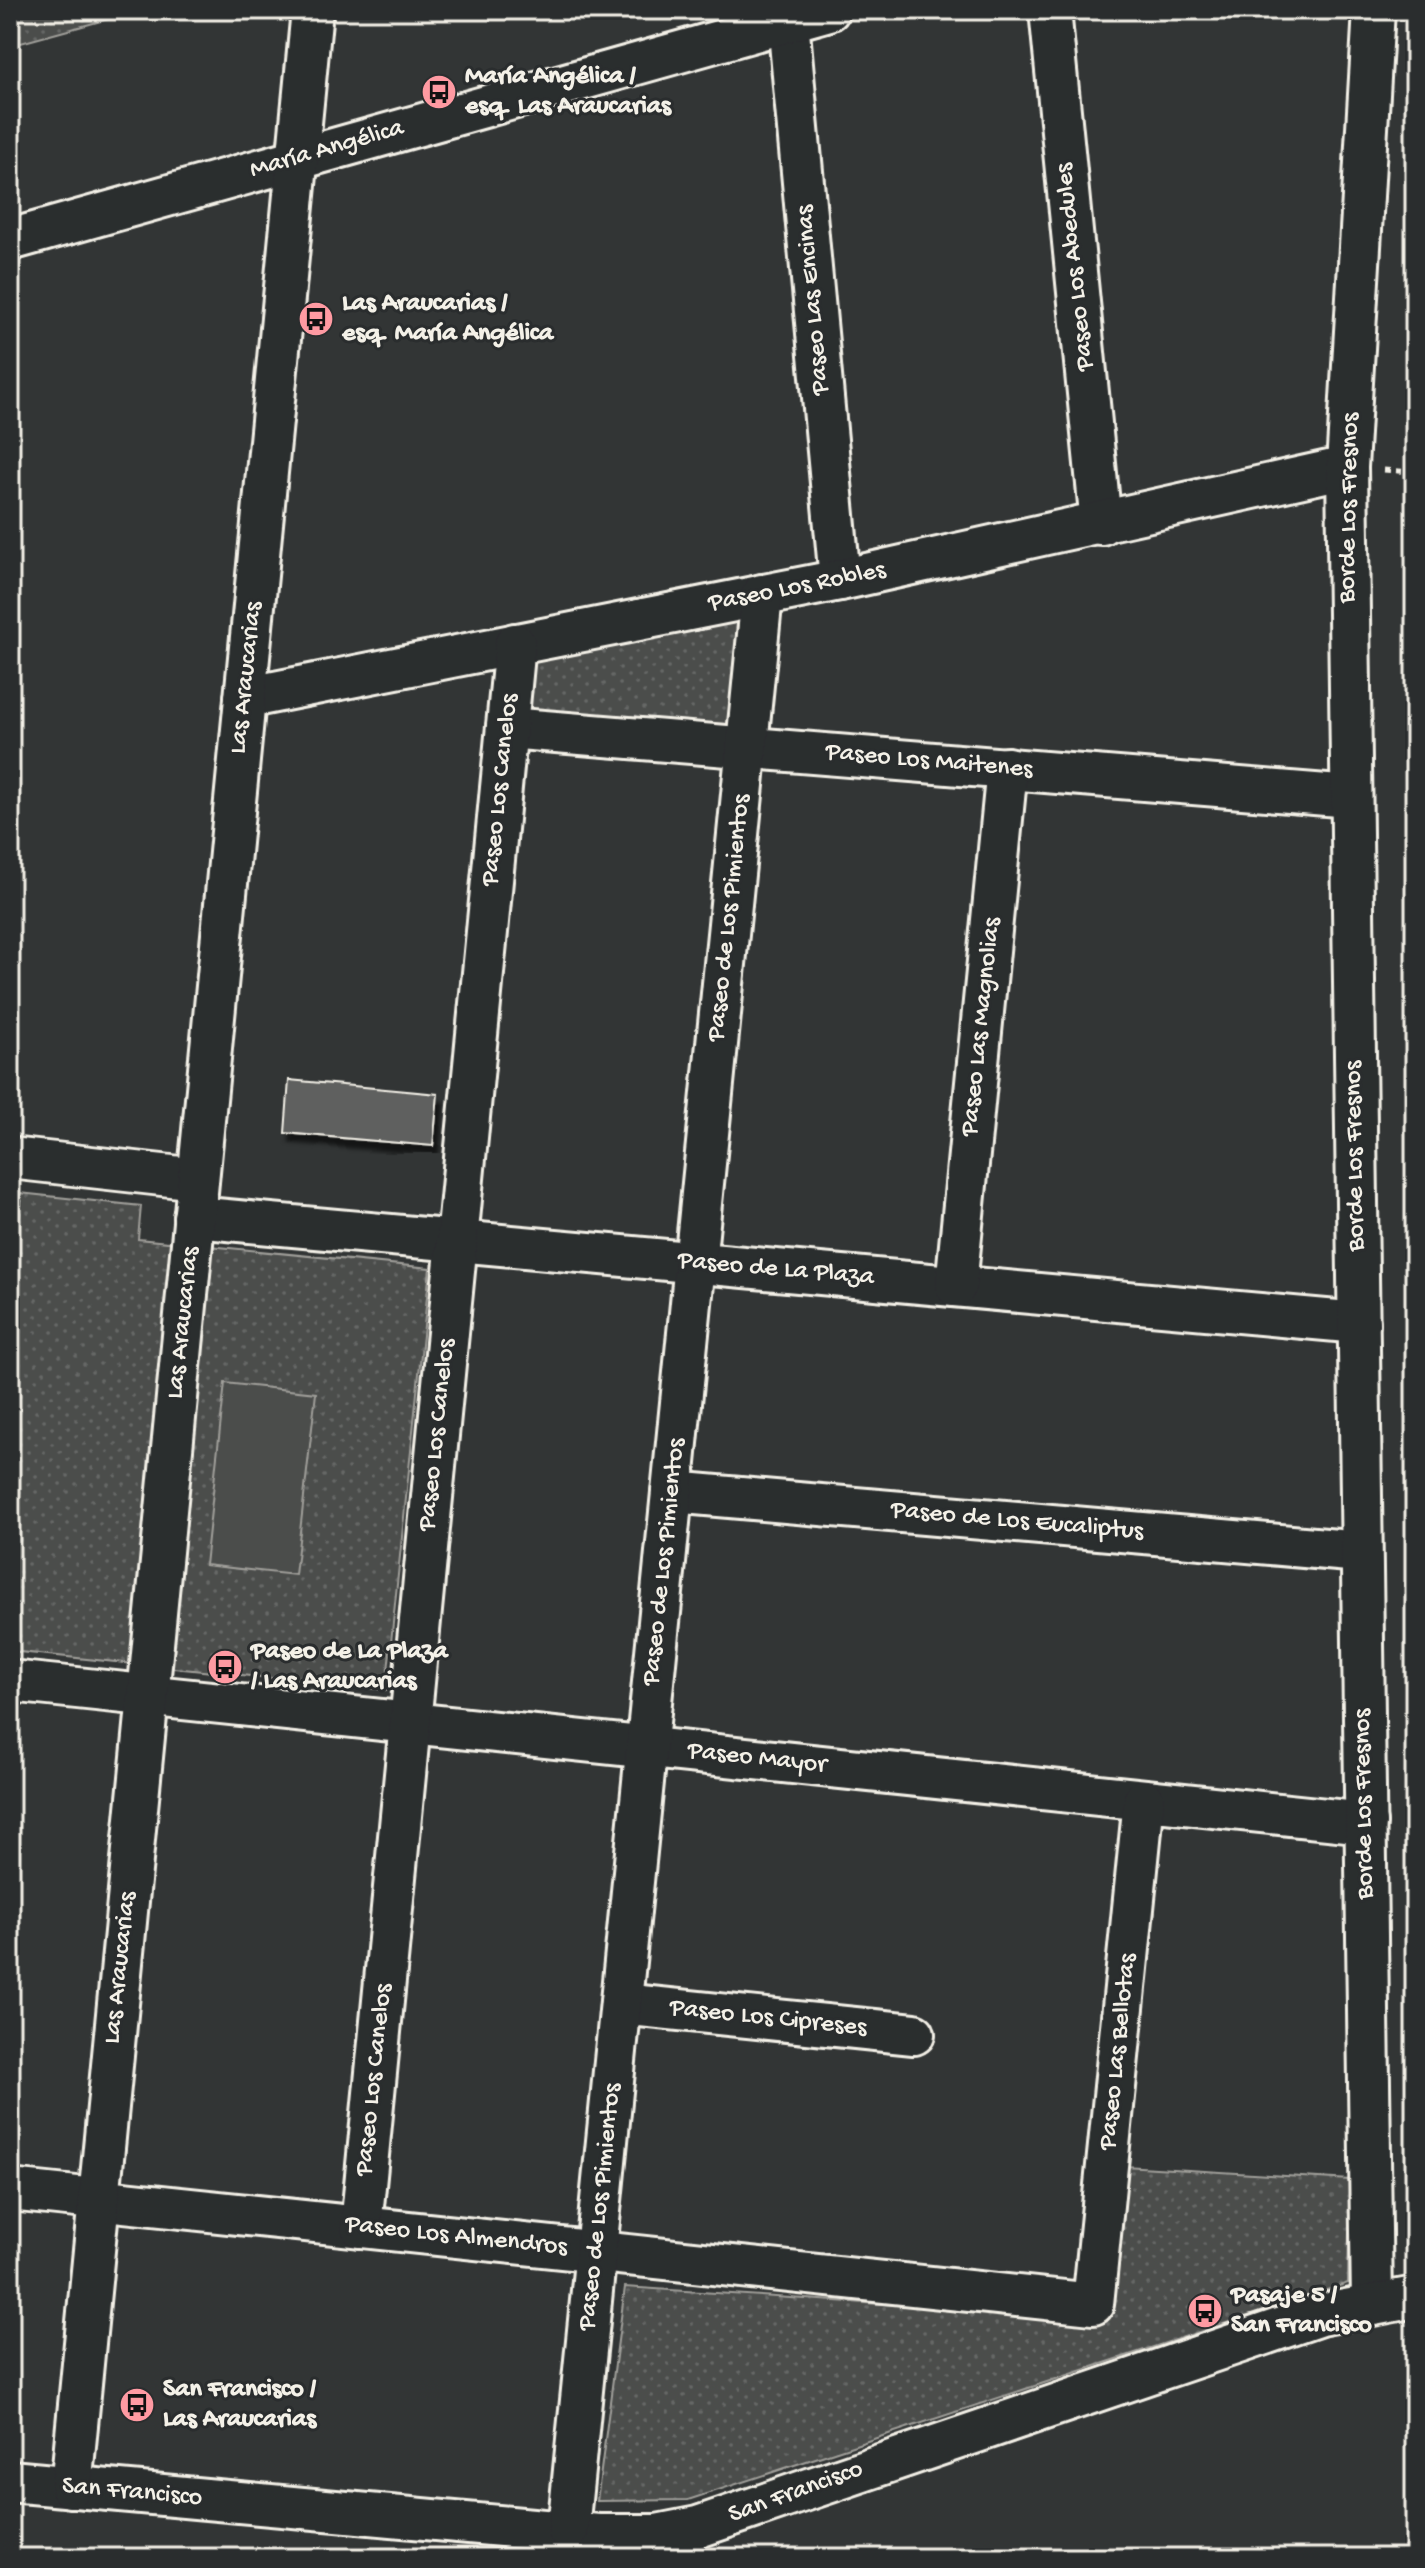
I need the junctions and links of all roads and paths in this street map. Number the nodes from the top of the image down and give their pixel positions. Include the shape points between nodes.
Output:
1 (312, 10) edge
2 (829, 10) edge
3 (1050, 10) edge
4 (1374, 10) edge
5 (788, 21) junction
6 (297, 158) junction
7 (10, 240) edge
8 (1347, 467) junction
9 (1101, 524) junction
10 (840, 580) junction
11 (762, 595) junction
12 (515, 644) junction
13 (245, 698) junction
14 (507, 728) junction
15 (747, 747) junction
16 (1007, 768) junction
17 (1351, 797) junction
18 (17, 1159) edge
19 (196, 1198) junction
20 (457, 1240) junction
21 (695, 1262) junction
22 (956, 1286) junction
23 (10, 1289) edge
24 (1359, 1323) junction
25 (672, 1492) junction
26 (1361, 1552) junction
27 (10, 1681) edge
28 (148, 1695) junction
29 (410, 1723) junction
30 (647, 1748) junction
31 (1144, 1800) junction
32 (1366, 1823) junction
33 (621, 2004) junction
34 (914, 2034) dead end
35 (10, 2190) edge
36 (99, 2199) junction
37 (361, 2227) junction
38 (596, 2251) junction
39 (1415, 2297) edge
40 (1372, 2303) junction
41 (1093, 2304) joint
42 (10, 2481) edge
43 (71, 2487) junction
44 (568, 2530) junction

1 - 6 street, Las Araucarias
2 - 5 street, María Angélica
3 - 9 street, Paseo Los Abedules
4 - 8 street, Borde Los Fresnos
5 - 6 street, María Angélica
5 - 10 street, Paseo Las Encinas
6 - 7 street, María Angélica
6 - 13 street, Las Araucarias
8 - 9 street, Paseo Los Robles
8 - 17 street, Borde Los Fresnos
9 - 10 street, Paseo Los Robles
10 - 11 street, Paseo Los Robles
11 - 12 street, Paseo Los Robles
11 - 15 street, Paseo de Los Pimientos
12 - 13 street, Paseo Los Robles
12 - 14 street, Paseo Los Canelos
13 - 19 street, Las Araucarias
14 - 15 street, Paseo Los Maitenes
14 - 20 street, Paseo Los Canelos
15 - 16 street, Paseo Los Maitenes
15 - 21 street, Paseo de Los Pimientos
16 - 17 street, Paseo Los Maitenes
16 - 22 street, Paseo Las Magnolias
17 - 24 street, Borde Los Fresnos
18 - 19 street, Paseo de La Plaza
18 - 23 path
19 - 20 street, Paseo de La Plaza
19 - 28 street, Las Araucarias
20 - 21 street, Paseo de La Plaza
20 - 29 street, Paseo Los Canelos
21 - 22 street, Paseo de La Plaza
21 - 25 street, Paseo de Los Pimientos
22 - 24 street, Paseo de La Plaza
24 - 26 street, Borde Los Fresnos
25 - 26 street, Paseo de Los Eucaliptus
25 - 30 street, Paseo de Los Pimientos
26 - 32 street, Borde Los Fresnos
27 - 28 street, Paseo Mayor
28 - 29 street, Paseo Mayor
28 - 36 street, Las Araucarias
29 - 30 street, Paseo Mayor
29 - 37 street, Paseo Los Canelos
30 - 31 street, Paseo Mayor
30 - 33 street, Paseo de Los Pimientos
31 - 32 street, Paseo Mayor
31 - 41 street, Paseo Las Bellotas
32 - 40 street, Borde Los Fresnos
33 - 34 street, Paseo Los Cipreses
33 - 38 street, Paseo de Los Pimientos
35 - 36 street, Paseo Los Almendros
36 - 37 street, Paseo Los Almendros
36 - 43 street, Las Araucarias
37 - 38 street, Paseo Los Almendros
38 - 41 street, Paseo Los Almendros
38 - 44 street, Paseo de Los Pimientos
39 - 40 street, San Francisco
40 - 44 street, San Francisco via 1320,2315 698,2527 627,2536
42 - 43 street, San Francisco
43 - 44 street, San Francisco

